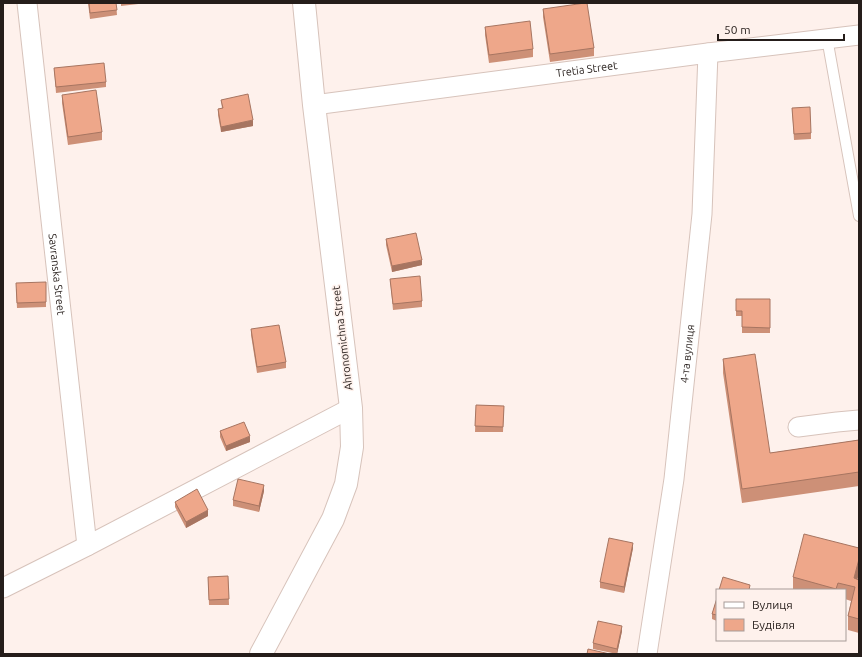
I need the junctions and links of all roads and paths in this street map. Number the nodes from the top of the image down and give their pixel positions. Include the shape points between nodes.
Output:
1 (27, 3) edge
2 (304, 3) edge
3 (859, 35) edge
4 (828, 38) junction
5 (708, 52) junction
6 (314, 105) junction
7 (859, 216) edge
8 (351, 408) junction
9 (859, 420) edge
10 (798, 428) dead end
11 (87, 546) junction
12 (3, 588) edge
13 (261, 654) edge
14 (647, 654) edge

1 - 11 street, Savranska Street
2 - 6 street, Ahronomichna Street
3 - 4 street, Tretia Street
4 - 5 street, Tretia Street
4 - 7 lane
5 - 6 street, Tretia Street
5 - 14 street, 4-та вулиця via 702,214 674,479
6 - 8 street, Ahronomichna Street
8 - 11 street
8 - 13 street, Ahronomichna Street via 352,447 346,484 333,519
9 - 10 street
11 - 12 street

